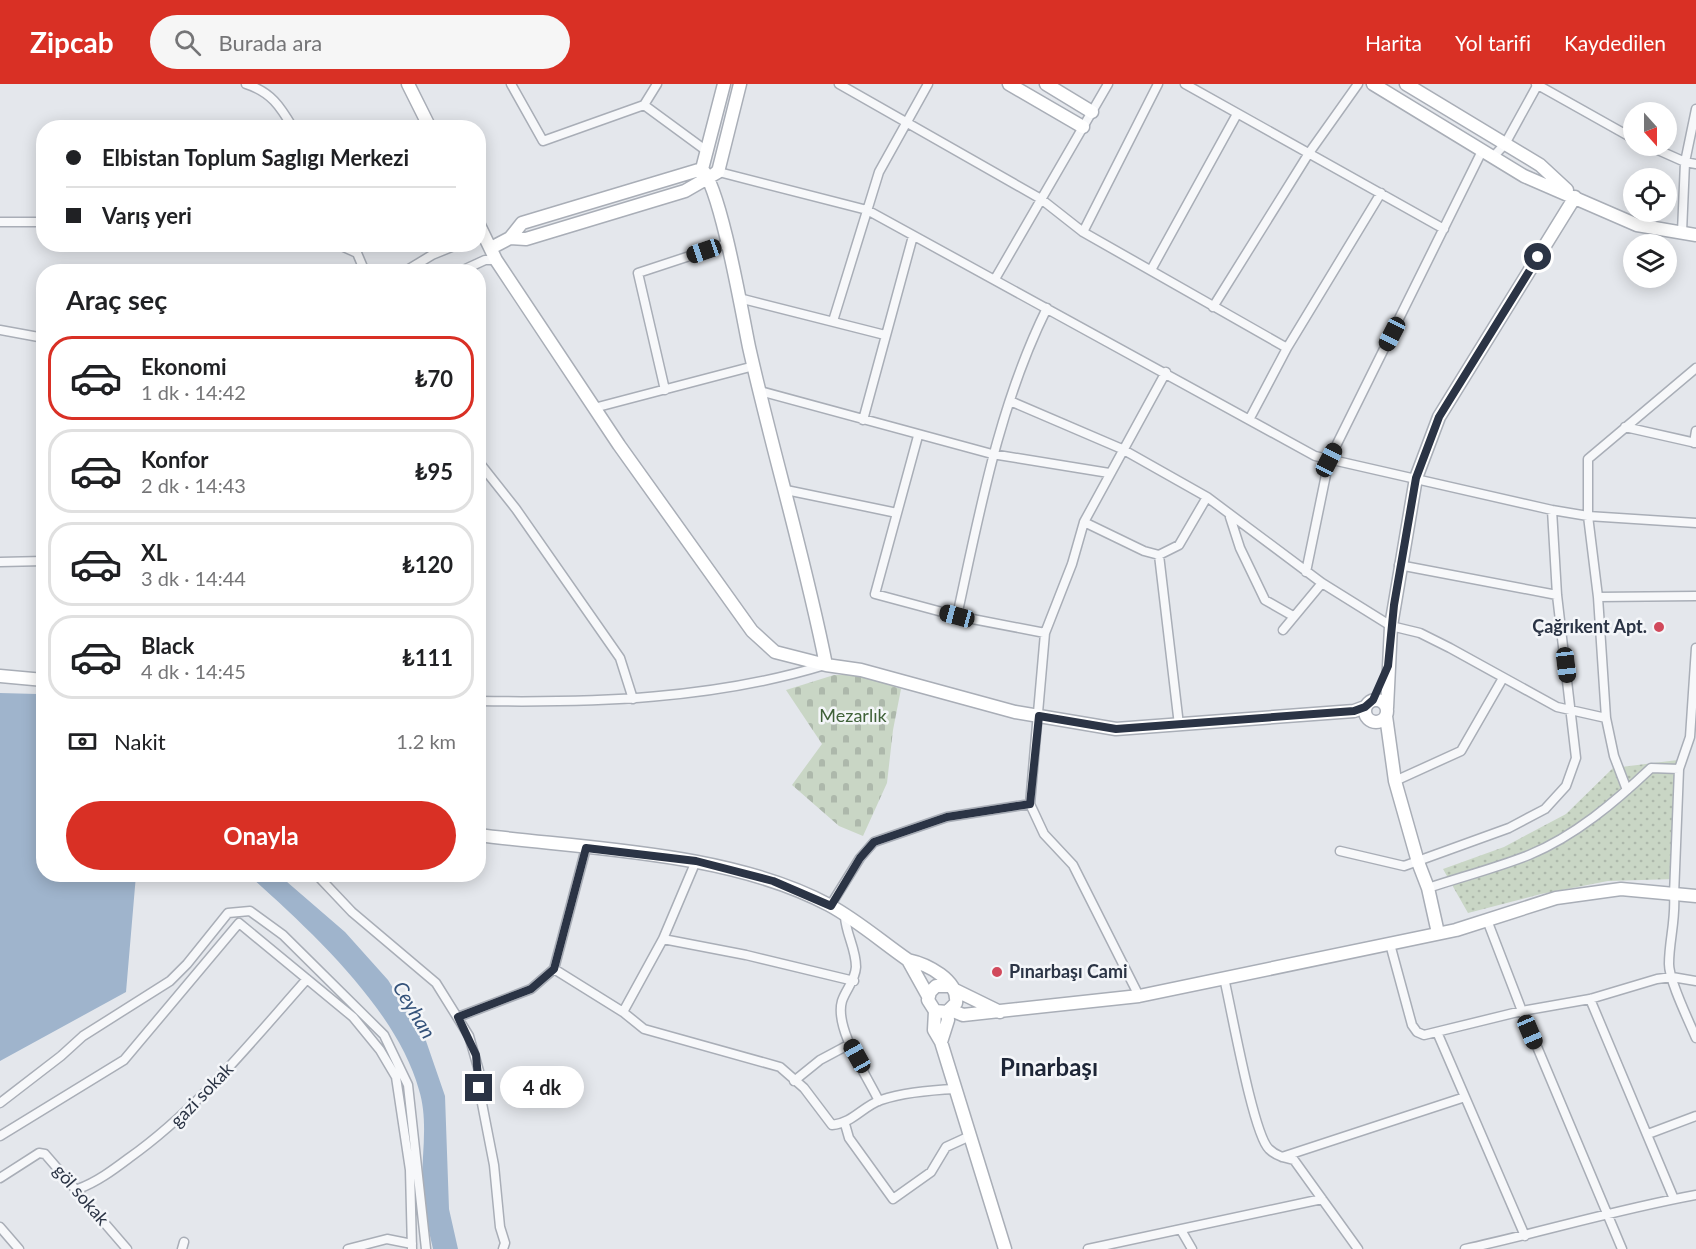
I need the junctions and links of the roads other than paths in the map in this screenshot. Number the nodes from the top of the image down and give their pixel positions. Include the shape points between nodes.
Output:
1 (246, 84) edge
2 (408, 84) edge
3 (511, 84) edge
4 (657, 84) edge
5 (724, 84) edge
6 (740, 84) edge
7 (840, 84) edge
8 (928, 84) edge
9 (1009, 84) edge
10 (1046, 84) edge
11 (1108, 84) edge
12 (1158, 84) edge
13 (1185, 84) edge
14 (1358, 84) edge
15 (1373, 84) edge
16 (1406, 84) edge
17 (1537, 84) edge
18 (644, 105) junction
19 (1696, 109) edge
20 (1092, 112) junction
21 (1237, 114) junction
22 (288, 120) edge
23 (425, 120) edge
24 (907, 122) junction
25 (1083, 127) junction
26 (1623, 133) edge
27 (1505, 144) junction
28 (708, 152) junction
29 (1309, 153) junction
30 (1488, 154) junction
31 (1672, 156) edge
32 (1685, 162) junction
33 (1696, 164) edge
34 (710, 172) junction
35 (1381, 193) junction
36 (1575, 197) junction
37 (1041, 199) junction
38 (867, 210) junction
39 (0, 222) edge
40 (36, 222) edge
41 (1444, 229) junction
42 (1083, 232) junction
43 (1682, 232) junction
44 (1696, 235) edge
45 (913, 236) junction
46 (486, 242) edge
47 (486, 244) edge
48 (726, 244) junction
49 (439, 252) edge
50 (496, 260) junction
51 (417, 264) edge
52 (476, 264) edge
53 (1151, 270) junction
54 (995, 279) junction
55 (739, 298) junction
56 (1213, 307) junction
57 (1047, 308) junction
58 (833, 321) junction
59 (0, 330) edge
60 (885, 335) junction
61 (36, 337) edge
62 (1287, 348) junction
63 (754, 366) junction
64 (1696, 368) edge
65 (1166, 372) junction
66 (665, 390) junction
67 (760, 391) junction
68 (1010, 401) junction
69 (594, 408) junction
70 (1250, 418) junction
71 (863, 420) junction
72 (1625, 427) junction
73 (1696, 431) edge
74 (918, 436) junction
75 (1695, 443) edge
76 (1122, 449) junction
77 (992, 454) junction
78 (1329, 460) junction
79 (486, 471) edge
80 (1109, 473) junction
81 (1416, 478) junction
82 (786, 490) junction
83 (1207, 497) junction
84 (1552, 510) junction
85 (897, 513) junction
86 (1588, 516) junction
87 (1230, 517) junction
88 (1084, 522) junction
89 (1696, 523) edge
90 (1159, 555) junction
91 (36, 561) edge
92 (0, 562) edge
93 (1400, 565) junction
94 (1306, 572) junction
95 (1322, 583) junction
96 (1557, 595) junction
97 (1696, 596) edge
98 (1598, 597) junction
99 (957, 616) junction
100 (1293, 616) junction
101 (1390, 626) junction
102 (1283, 630) dead end
103 (1045, 633) junction
104 (1696, 648) edge
105 (826, 665) junction
106 (1388, 666) junction
107 (0, 676) edge
108 (1503, 678) junction
109 (36, 679) edge
110 (633, 699) junction
111 (486, 701) edge
112 (1369, 704) junction
113 (1571, 711) junction
114 (1386, 712) junction
115 (1039, 716) junction
116 (1606, 718) junction
117 (1371, 721) junction
118 (1179, 724) junction
119 (1693, 737) edge
120 (1389, 750) junction
121 (1679, 769) junction
122 (1395, 781) junction
123 (1627, 790) junction
124 (1030, 804) junction
125 (486, 836) edge
126 (586, 848) junction
127 (1340, 851) dead end
128 (696, 861) junction
129 (1418, 862) junction
130 (324, 882) edge
131 (1428, 888) junction
132 (1674, 895) junction
133 (1696, 896) edge
134 (831, 906) junction
135 (845, 917) junction
136 (1487, 920) junction
137 (1438, 933) junction
138 (663, 939) junction
139 (1390, 944) junction
140 (908, 960) junction
141 (554, 969) junction
142 (1672, 977) junction
143 (1224, 978) junction
144 (307, 979) junction
145 (854, 981) junction
146 (1696, 981) edge
147 (951, 987) junction
148 (928, 996) junction
149 (1139, 996) junction
150 (1590, 999) junction
151 (944, 1011) junction
152 (1522, 1011) junction
153 (623, 1012) junction
154 (1001, 1012) junction
155 (458, 1017) junction
156 (1437, 1032) junction
157 (1696, 1038) edge
158 (850, 1044) junction
159 (794, 1081) junction
160 (956, 1089) junction
161 (1466, 1097) junction
162 (879, 1101) junction
163 (0, 1102) edge
164 (1696, 1116) edge
165 (845, 1124) junction
166 (1648, 1134) junction
167 (0, 1136) edge
168 (970, 1136) junction
169 (1282, 1157) junction
170 (0, 1178) edge
171 (78, 1189) junction
172 (1696, 1195) edge
173 (1322, 1199) junction
174 (1674, 1199) junction
175 (1607, 1216) junction
176 (0, 1227) edge
177 (1181, 1230) junction
178 (1525, 1236) junction
179 (412, 1246) edge
180 (17, 1248) edge
181 (127, 1249) edge
182 (348, 1249) edge
183 (426, 1249) edge
184 (503, 1249) edge
185 (1005, 1249) edge
186 (1088, 1249) edge
187 (1192, 1249) edge
188 (1358, 1249) edge
189 (1465, 1249) edge
190 (1622, 1249) edge

1 - 22 street via 262,89 278,102
2 - 23 street
3 - 18 street via 543,141
4 - 18 street
5 - 28 street
6 - 34 street
7 - 24 street
8 - 24 street
9 - 25 street
10 - 20 street
11 - 20 street
12 - 42 street
13 - 21 street
14 - 29 street
15 - 30 street
16 - 27 street
17 - 26 street
17 - 27 street
18 - 28 street
19 - 32 street
20 - 25 street
21 - 29 street
21 - 53 street
24 - 37 street
24 - 38 street via 879,172
25 - 37 street
27 - 30 street
27 - 36 street via 1540,165
28 - 34 street
29 - 35 street
29 - 56 street
30 - 36 street via 1524,176
30 - 41 street
31 - 32 street
32 - 33 street
32 - 43 street
34 - 38 street
34 - 46 street via 674,195 526,239
34 - 48 street
35 - 41 street
35 - 62 street
36 - 43 street via 1636,225
36 - 81 street via 1439,417
37 - 42 street
37 - 54 street
38 - 45 street
38 - 58 street
39 - 40 street
41 - 78 street
42 - 53 street
43 - 44 street
45 - 54 street
45 - 60 street
47 - 50 street
48 - 55 street
48 - 66 street via 638,273
49 - 51 street
50 - 52 street
50 - 69 street
53 - 56 street
54 - 57 street
55 - 58 street
55 - 63 street
56 - 62 street
57 - 65 street
57 - 68 street via 1024,353
58 - 60 street
59 - 61 street
60 - 71 street
62 - 70 street
63 - 66 street
63 - 67 street
64 - 72 street
65 - 70 street
65 - 76 street
66 - 69 street
67 - 71 street
67 - 82 street
68 - 76 street
68 - 77 street
69 - 105 street via 752,631 775,652
70 - 78 street via 1315,456
71 - 74 street
72 - 75 street
72 - 86 street via 1588,459
73 - 75 street
74 - 77 street
74 - 85 street
76 - 80 street
76 - 83 street
77 - 80 street
77 - 99 street
78 - 81 street
78 - 94 street
79 - 110 street via 620,658
80 - 88 street
81 - 84 street
81 - 93 street
82 - 85 street
82 - 105 street
83 - 87 street
83 - 90 street via 1179,545
84 - 86 street
84 - 96 street
85 - 99 street via 875,594
86 - 89 street
86 - 98 street
87 - 94 street
87 - 100 street via 1265,600
88 - 90 street
88 - 103 street
90 - 118 street
91 - 92 street
93 - 96 street
93 - 101 street
94 - 95 street
95 - 100 street
95 - 101 street
96 - 113 street
97 - 98 street
98 - 116 street
99 - 103 street
100 - 102 street
101 - 106 street
101 - 108 street via 1420,633
103 - 115 street
104 - 119 street
105 - 110 street via 747,685
105 - 115 street via 861,670
106 - 112 street
106 - 114 street
107 - 109 street
108 - 113 street via 1557,708
108 - 122 street via 1461,751
110 - 111 street
112 - 114 street via 1382,701
112 - 117 street via 1365,715
112 - 118 street via 1354,711
113 - 116 street
113 - 129 street via 1576,758 1566,786 1545,809 1509,828
114 - 117 street via 1380,721
114 - 120 street
115 - 118 street via 1116,729
115 - 124 street
116 - 123 street
117 - 120 street
119 - 121 street
120 - 122 street
121 - 123 street via 1652,768
121 - 132 street
122 - 129 street
123 - 131 street via 1610,805 1529,855
124 - 134 street via 947,817 874,842
124 - 149 street via 1044,834 1073,865 1085,885
125 - 126 street
126 - 128 street
126 - 141 street
127 - 129 street via 1404,866
128 - 134 street via 773,881
128 - 138 street
129 - 131 street
130 - 155 street via 352,912 436,983
131 - 137 street
132 - 133 street
132 - 136 street via 1621,889 1556,898
132 - 142 street via 1669,964
134 - 135 street
135 - 140 street
135 - 145 street via 856,966
136 - 137 street
136 - 152 street
137 - 139 street
138 - 145 street
138 - 153 street
139 - 143 street
139 - 156 street via 1412,1025 1424,1035
140 - 147 street via 932,969
140 - 148 street
141 - 153 street
141 - 155 street via 531,989
142 - 146 street
142 - 150 street
142 - 157 street
143 - 149 street
143 - 169 street via 1260,1130 1267,1148
144 - 167 street via 239,923 124,1060
144 - 171 street, gazi sokak via 210,1089 162,1135 93,1184
144 - 179 street via 353,1017 396,1077 410,1170
145 - 158 street via 842,1002 841,1024
147 - 148 street via 936,986
147 - 151 street via 957,998
147 - 154 street
148 - 151 street via 929,1004
149 - 154 street
150 - 152 street
150 - 166 street
151 - 154 street via 963,1015
151 - 160 street via 934,1030
152 - 156 street
152 - 175 street
153 - 159 street via 644,1029 780,1067
155 - 184 street via 470,1036 478,1063
156 - 161 street
158 - 159 street via 820,1060
158 - 162 street
159 - 165 street via 832,1125
160 - 162 street via 920,1091
160 - 168 street
161 - 169 street
161 - 178 street
162 - 165 street
163 - 183 street via 82,1036 170,981 228,913 250,911 282,935 384,1035 408,1085
164 - 166 street
165 - 168 street via 849,1138 893,1199 931,1172 946,1147
166 - 174 street
168 - 185 street
169 - 173 street via 1294,1160
170 - 171 street, göl sokak via 39,1153 45,1154
171 - 181 street, göl sokak
172 - 174 street
173 - 177 street
173 - 188 street
174 - 175 street
175 - 178 street
175 - 190 street
176 - 180 street
177 - 186 street
177 - 187 street
178 - 189 street
179 - 182 street via 387,1239

